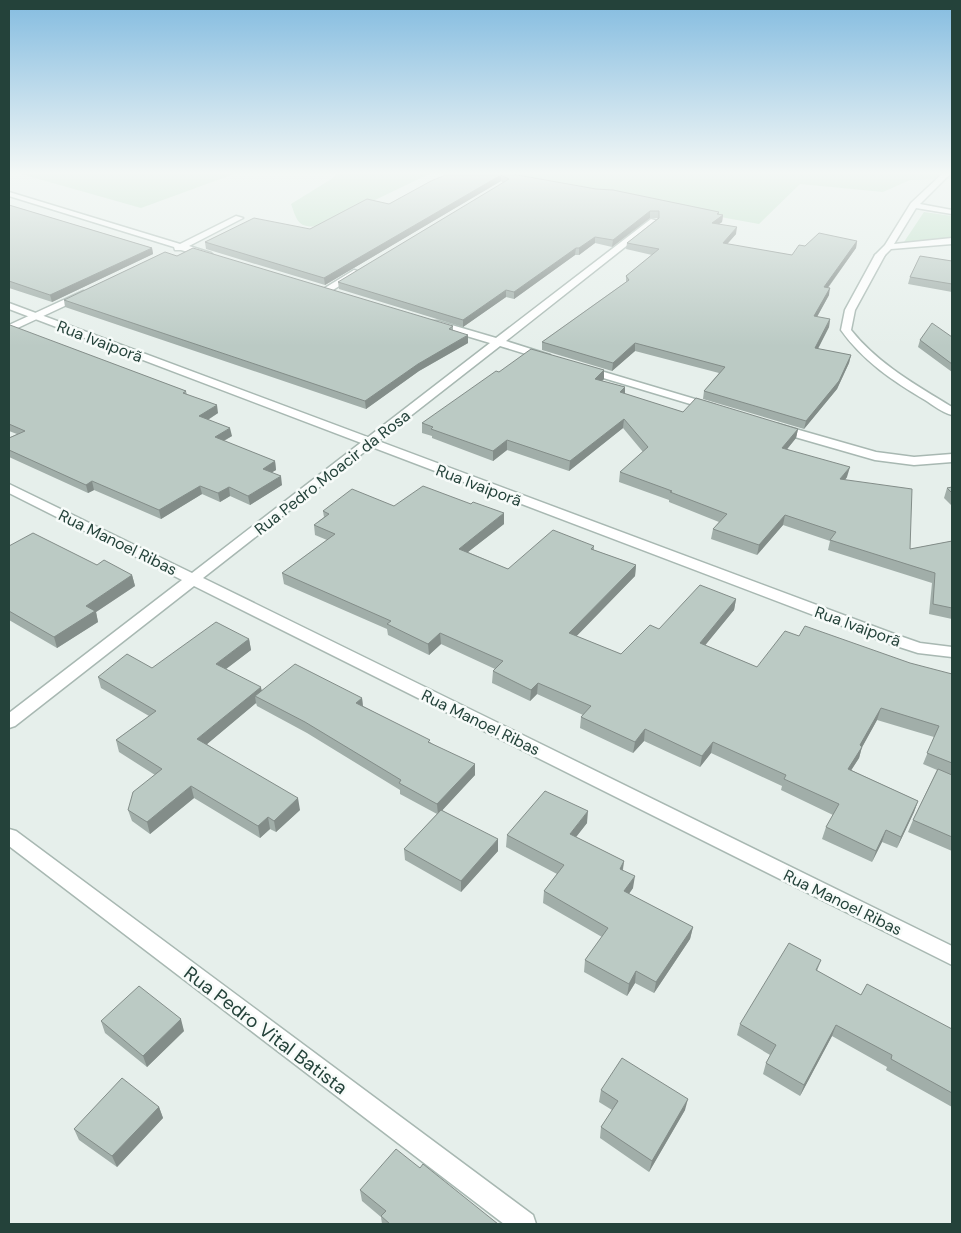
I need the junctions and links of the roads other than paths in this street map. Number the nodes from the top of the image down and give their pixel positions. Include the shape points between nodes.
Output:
1 (133, 232) edge
2 (211, 232) edge
3 (641, 232) edge
4 (897, 232) edge
5 (952, 241) edge
6 (181, 246) junction
7 (884, 251) junction
8 (164, 255) edge
9 (217, 258) edge
10 (359, 270) edge
11 (95, 288) edge
12 (344, 296) edge
13 (9, 306) edge
14 (35, 316) junction
15 (421, 320) edge
16 (9, 329) edge
17 (498, 343) junction
18 (554, 360) edge
19 (573, 366) edge
20 (725, 412) edge
21 (952, 412) edge
22 (763, 423) edge
23 (368, 443) junction
24 (952, 458) edge
25 (9, 488) edge
26 (193, 580) junction
27 (952, 652) edge
28 (9, 722) edge
29 (9, 836) edge
30 (952, 956) edge
31 (524, 1224) edge

1 - 6 street
2 - 6 street
3 - 17 street, Rua Pedro Moacir da Rosa
4 - 7 street
5 - 7 street
6 - 8 street
6 - 9 street
7 - 21 street via 850,310 846,330 854,342 878,362
10 - 12 street via 321,289
11 - 14 street
13 - 14 street, Rua Ivaiporã
14 - 16 street
14 - 23 street, Rua Ivaiporã
15 - 17 street
17 - 18 street
17 - 23 street, Rua Pedro Moacir da Rosa
19 - 20 street
22 - 24 street via 875,456 914,461
23 - 26 street, Rua Pedro Moacir da Rosa
23 - 27 street, Rua Ivaiporã via 892,639 918,648
25 - 26 street, Rua Manoel Ribas
26 - 28 street, Rua Pedro Moacir da Rosa
26 - 30 street, Rua Manoel Ribas
29 - 31 street, Rua Pedro Vital Batista

